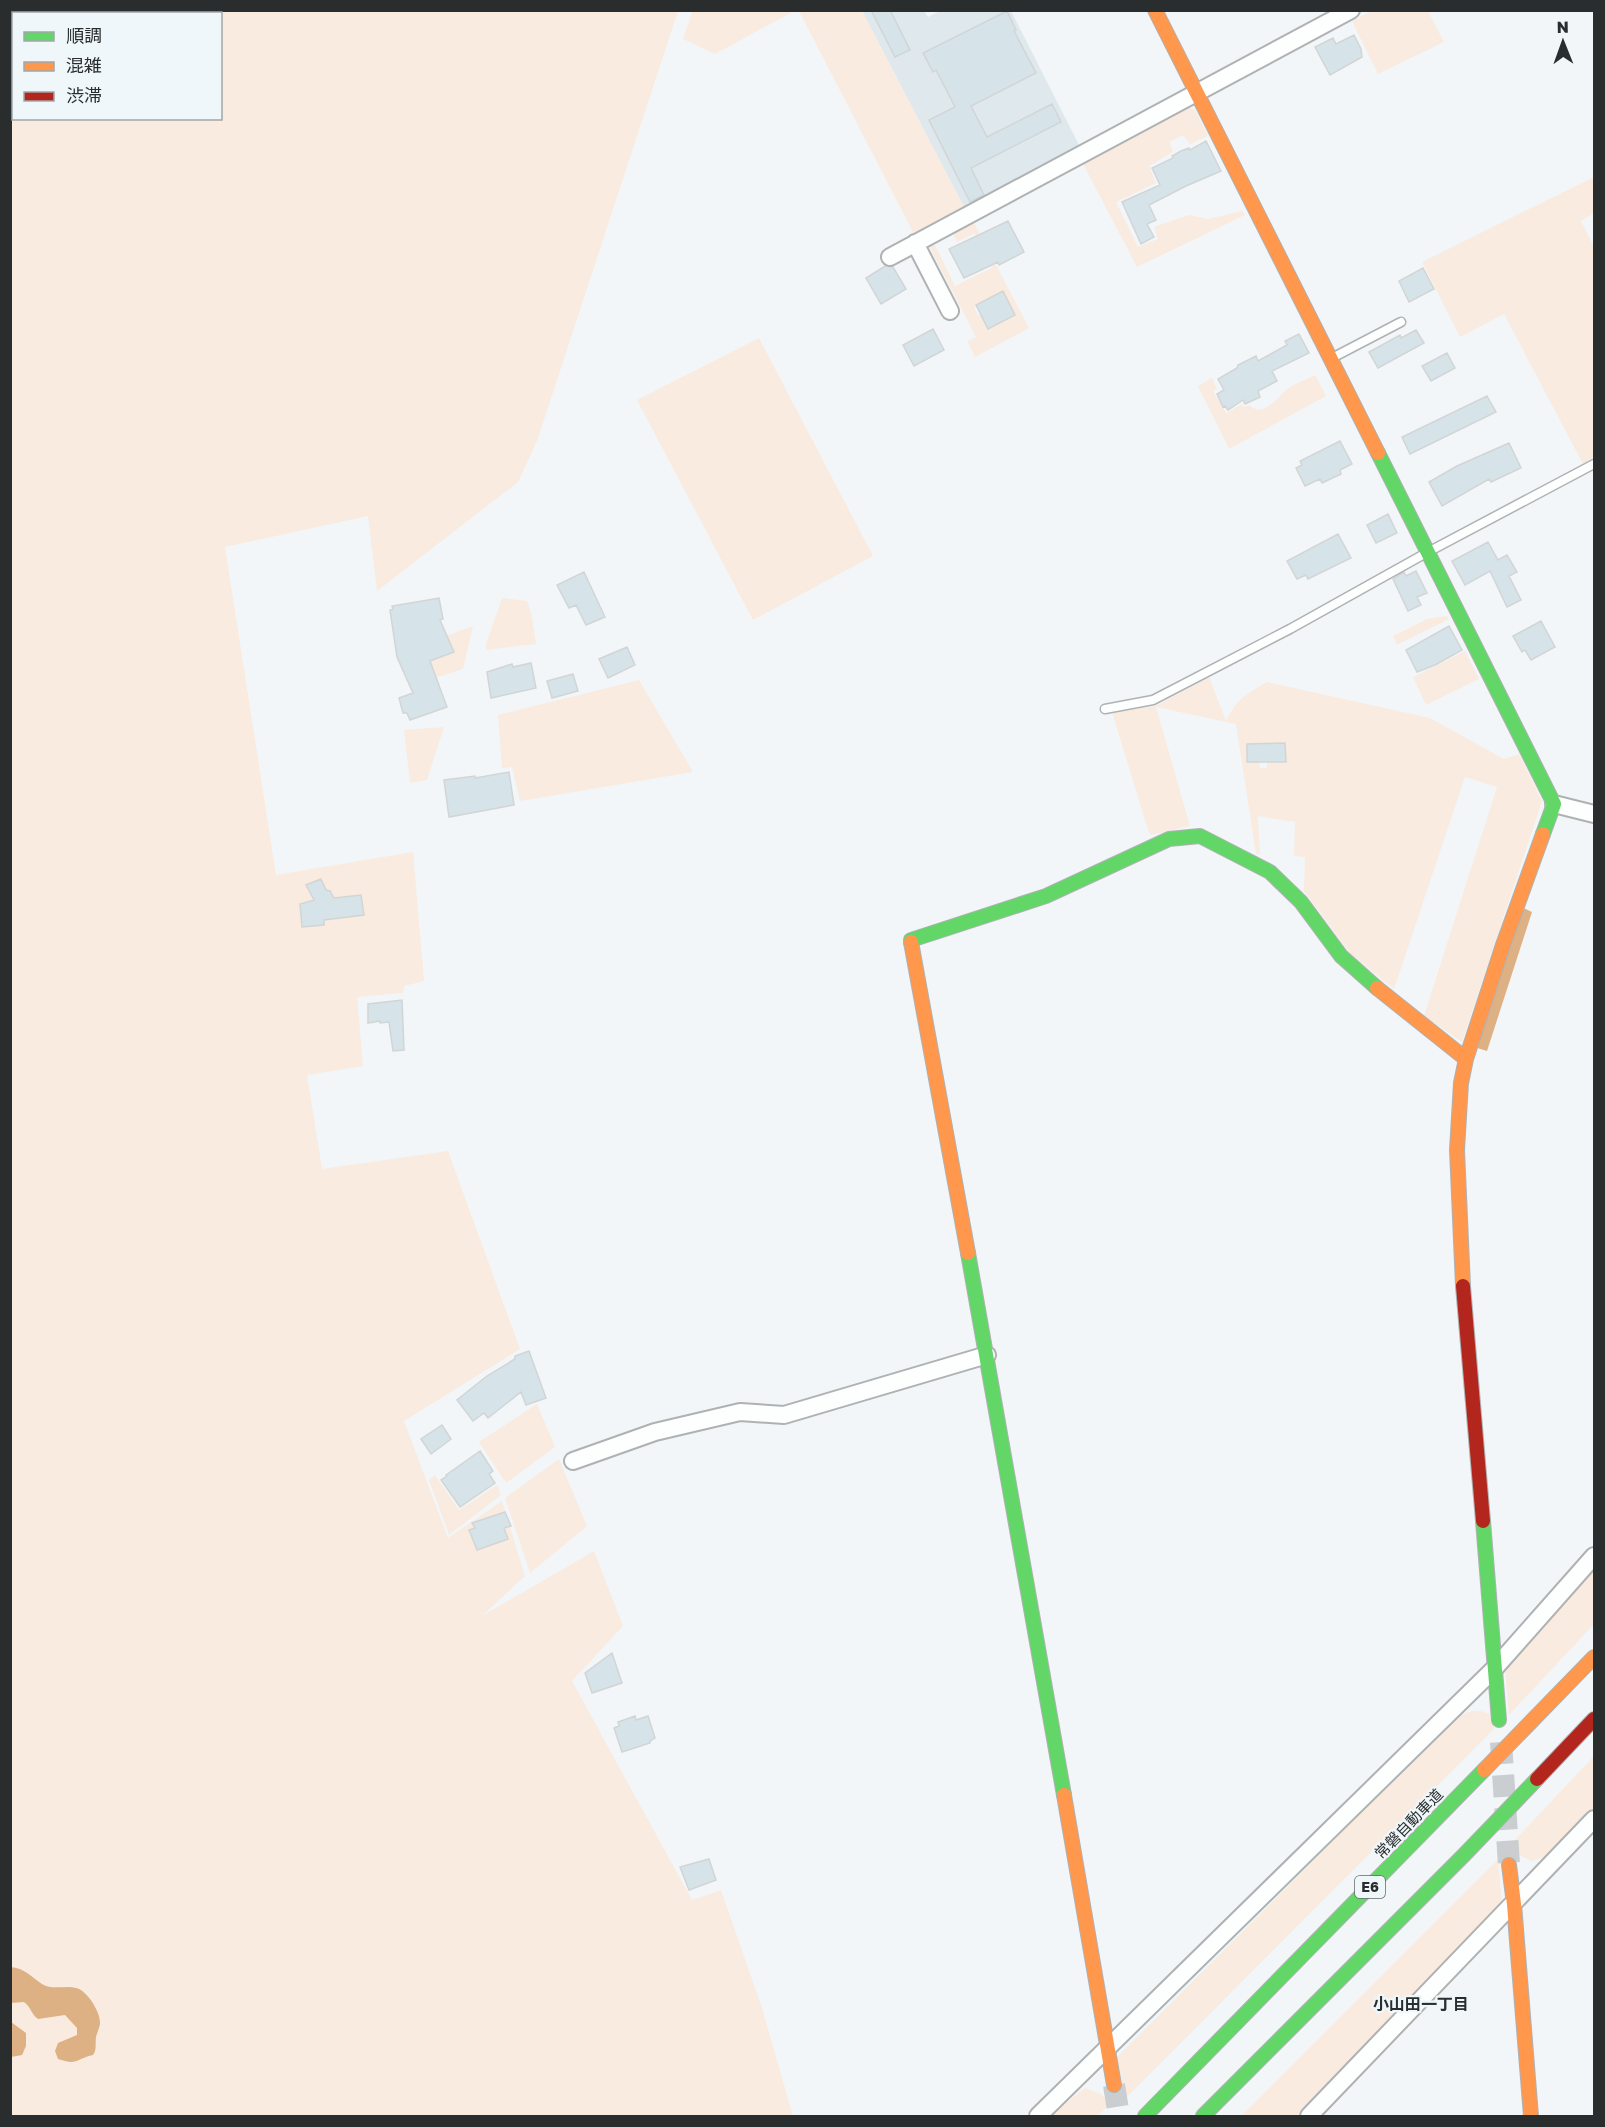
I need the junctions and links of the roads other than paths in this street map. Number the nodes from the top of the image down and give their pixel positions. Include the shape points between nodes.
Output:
1 (1155, 10) edge
2 (1351, 10) edge
3 (1197, 93) junction
4 (915, 243) junction
5 (890, 257) dead end
6 (950, 311) dead end
7 (1401, 322) dead end
8 (1330, 359) junction
9 (1594, 464) edge
10 (1428, 552) junction
11 (1105, 709) dead end
12 (1554, 804) junction
13 (1594, 814) edge
14 (1466, 1059) junction
15 (987, 1355) junction
16 (573, 1461) dead end
17 (1594, 1557) edge
18 (1594, 1657) edge
19 (1494, 1669) junction
20 (1594, 1719) edge
21 (1500, 1720) dead end
22 (1594, 1819) edge
23 (1509, 1865) tunnel mouth
24 (1514, 1904) junction
25 (1109, 2048) junction
26 (1114, 2085) tunnel mouth
27 (1038, 2116) edge
28 (1145, 2116) edge
29 (1203, 2116) edge
30 (1309, 2116) edge
31 (1531, 2116) edge

1 - 3 main road
2 - 3 street
3 - 4 street
3 - 8 main road
4 - 5 street
4 - 6 street
7 - 8 lane
8 - 10 main road
9 - 10 lane
10 - 11 lane via 1153,700
10 - 12 main road
12 - 13 street
12 - 14 main road
14 - 15 main road via 1341,956 1301,902 1270,872 1200,836 1169,839 1046,896 911,940
14 - 19 main road via 1457,1150 1464,1297
15 - 16 street via 784,1415 740,1412 655,1432
15 - 25 main road
17 - 19 street
18 - 28 main road, 常磐自動車道 / E6
19 - 21 main road
19 - 25 street
20 - 29 main road
22 - 24 street
23 - 24 main road
24 - 30 street
24 - 31 main road
25 - 26 main road
25 - 27 street

